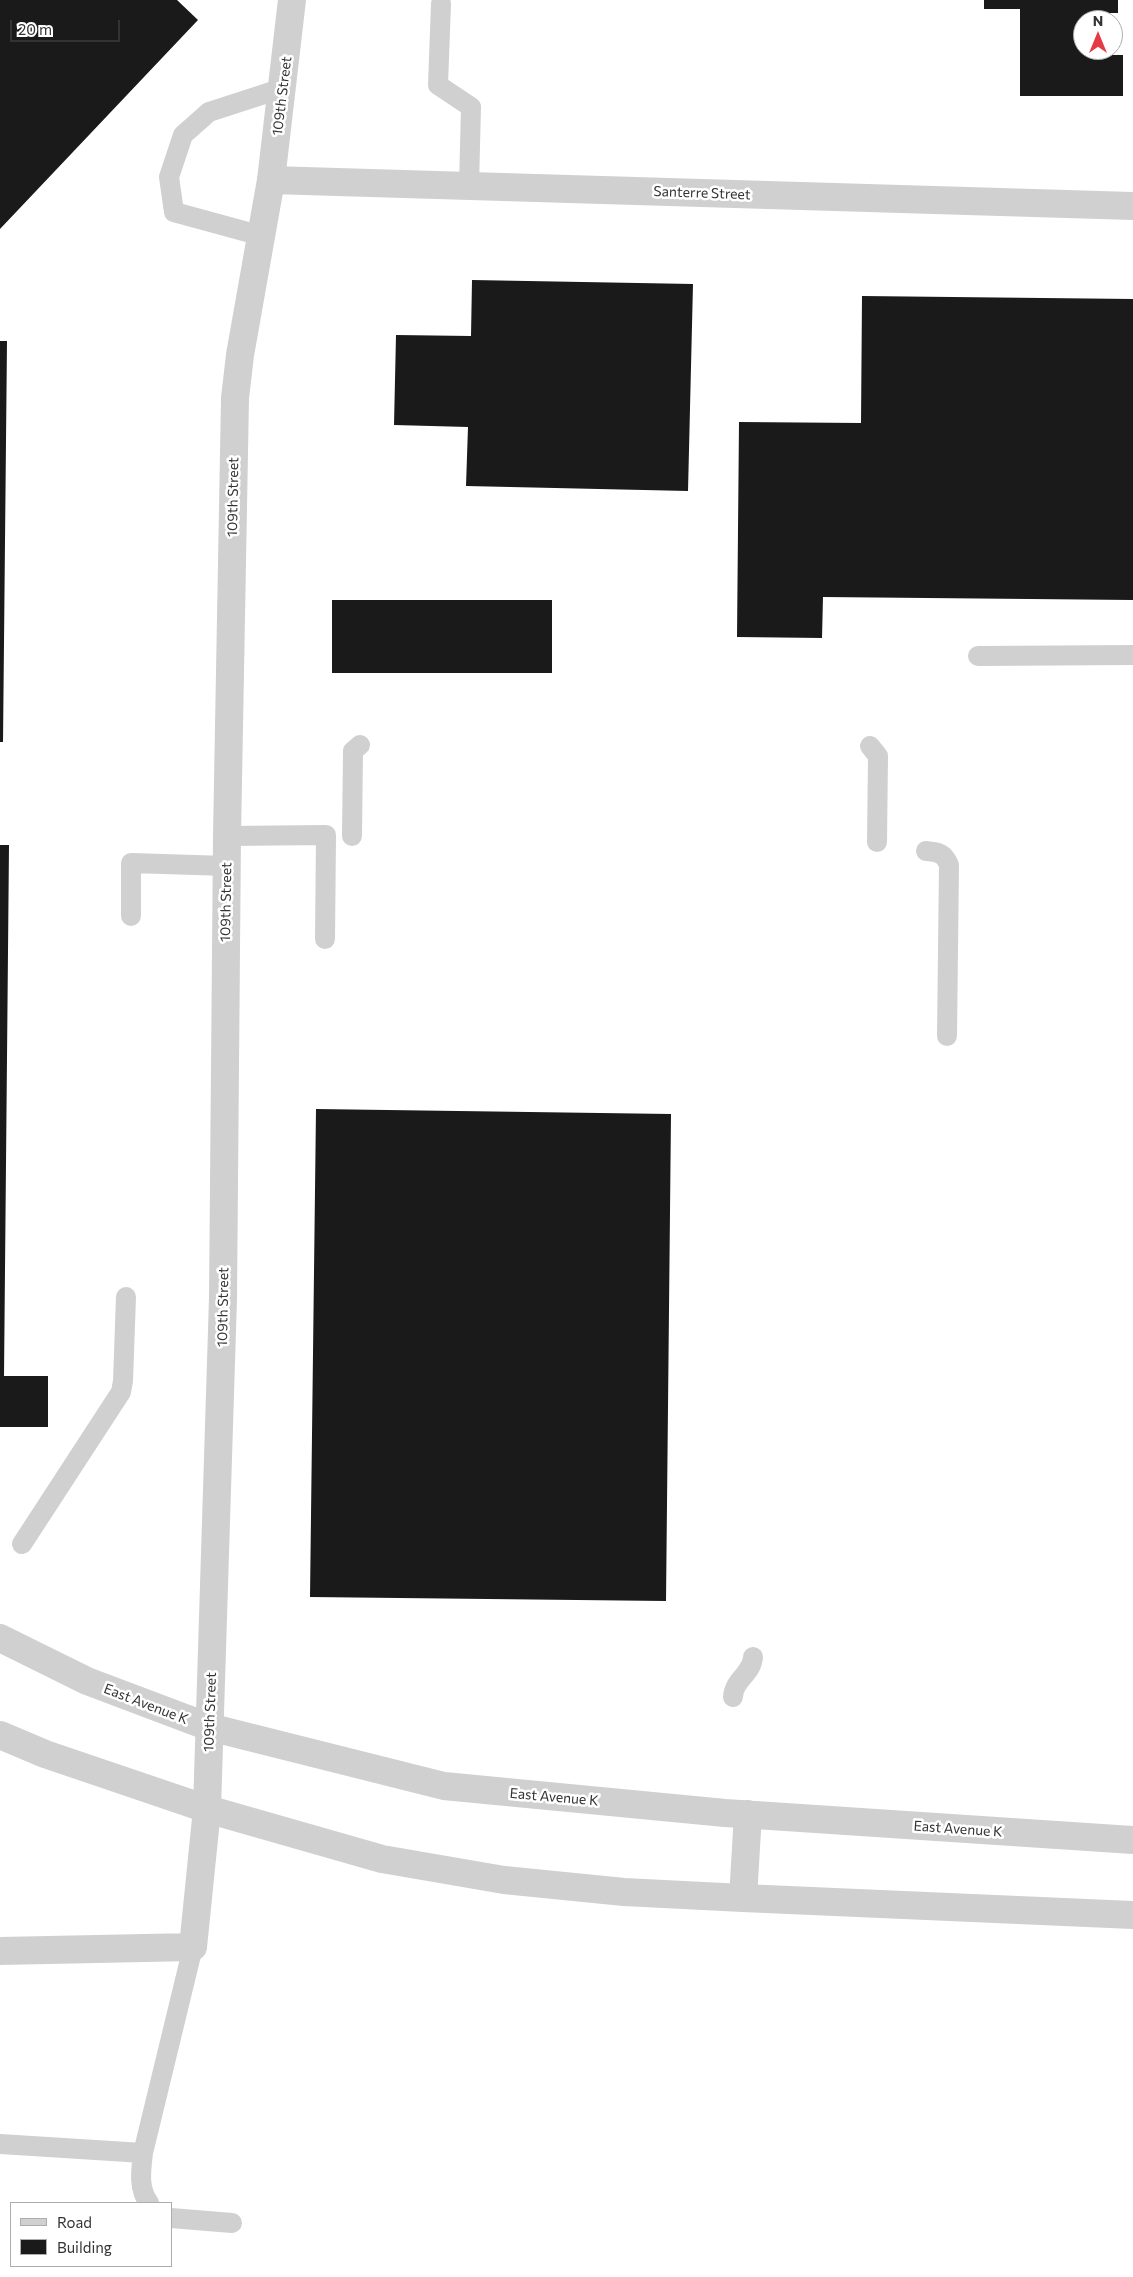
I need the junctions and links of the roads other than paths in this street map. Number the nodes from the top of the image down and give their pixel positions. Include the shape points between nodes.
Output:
1 (292, 0) edge
2 (441, 4) dead end
3 (283, 88) junction
4 (271, 180) junction
5 (469, 186) junction
6 (1133, 206) edge
7 (262, 236) junction
8 (1133, 655) edge
9 (978, 656) dead end
10 (360, 745) dead end
11 (870, 746) dead end
12 (227, 836) junction
13 (352, 836) dead end
14 (877, 842) dead end
15 (926, 851) dead end
16 (227, 866) junction
17 (131, 916) dead end
18 (325, 939) dead end
19 (947, 1036) dead end
20 (126, 1297) dead end
21 (22, 1544) dead end
22 (0, 1638) edge
23 (753, 1657) dead end
24 (733, 1697) dead end
25 (209, 1727) junction
26 (0, 1735) edge
27 (207, 1809) junction
28 (748, 1814) junction
29 (1133, 1840) edge
30 (743, 1898) junction
31 (1133, 1915) edge
32 (193, 1947) junction
33 (0, 1950) edge
34 (0, 2144) edge
35 (143, 2153) junction
36 (148, 2202) edge
37 (172, 2218) edge
38 (232, 2223) dead end

1 - 3 street, 109th Street
2 - 5 lane via 438,85 471,107
3 - 4 street, 109th Street
3 - 7 lane via 209,112 183,135 169,177 174,212
4 - 5 street, Santerre Street
4 - 7 street, 109th Street
5 - 6 street, Santerre Street
7 - 12 street, 109th Street via 235,398
8 - 9 lane
10 - 13 lane via 353,751
11 - 14 lane via 878,756
12 - 16 street, 109th Street
12 - 18 lane via 326,835
15 - 19 lane via 943,855 949,865
16 - 17 lane via 131,863
16 - 25 street, 109th Street via 223,1298
20 - 21 lane via 121,1392
22 - 25 street, East Avenue K via 87,1681
23 - 24 lane via 750,1669 737,1682
25 - 27 street, 109th Street
25 - 28 street, East Avenue K via 444,1786
26 - 27 street via 45,1754
27 - 30 street via 382,1859 504,1880 624,1892
27 - 32 street, 109th Street
28 - 29 street, East Avenue K
28 - 30 street
30 - 31 street
32 - 33 street
32 - 35 lane
34 - 35 lane
35 - 36 lane via 140,2177
37 - 38 lane

